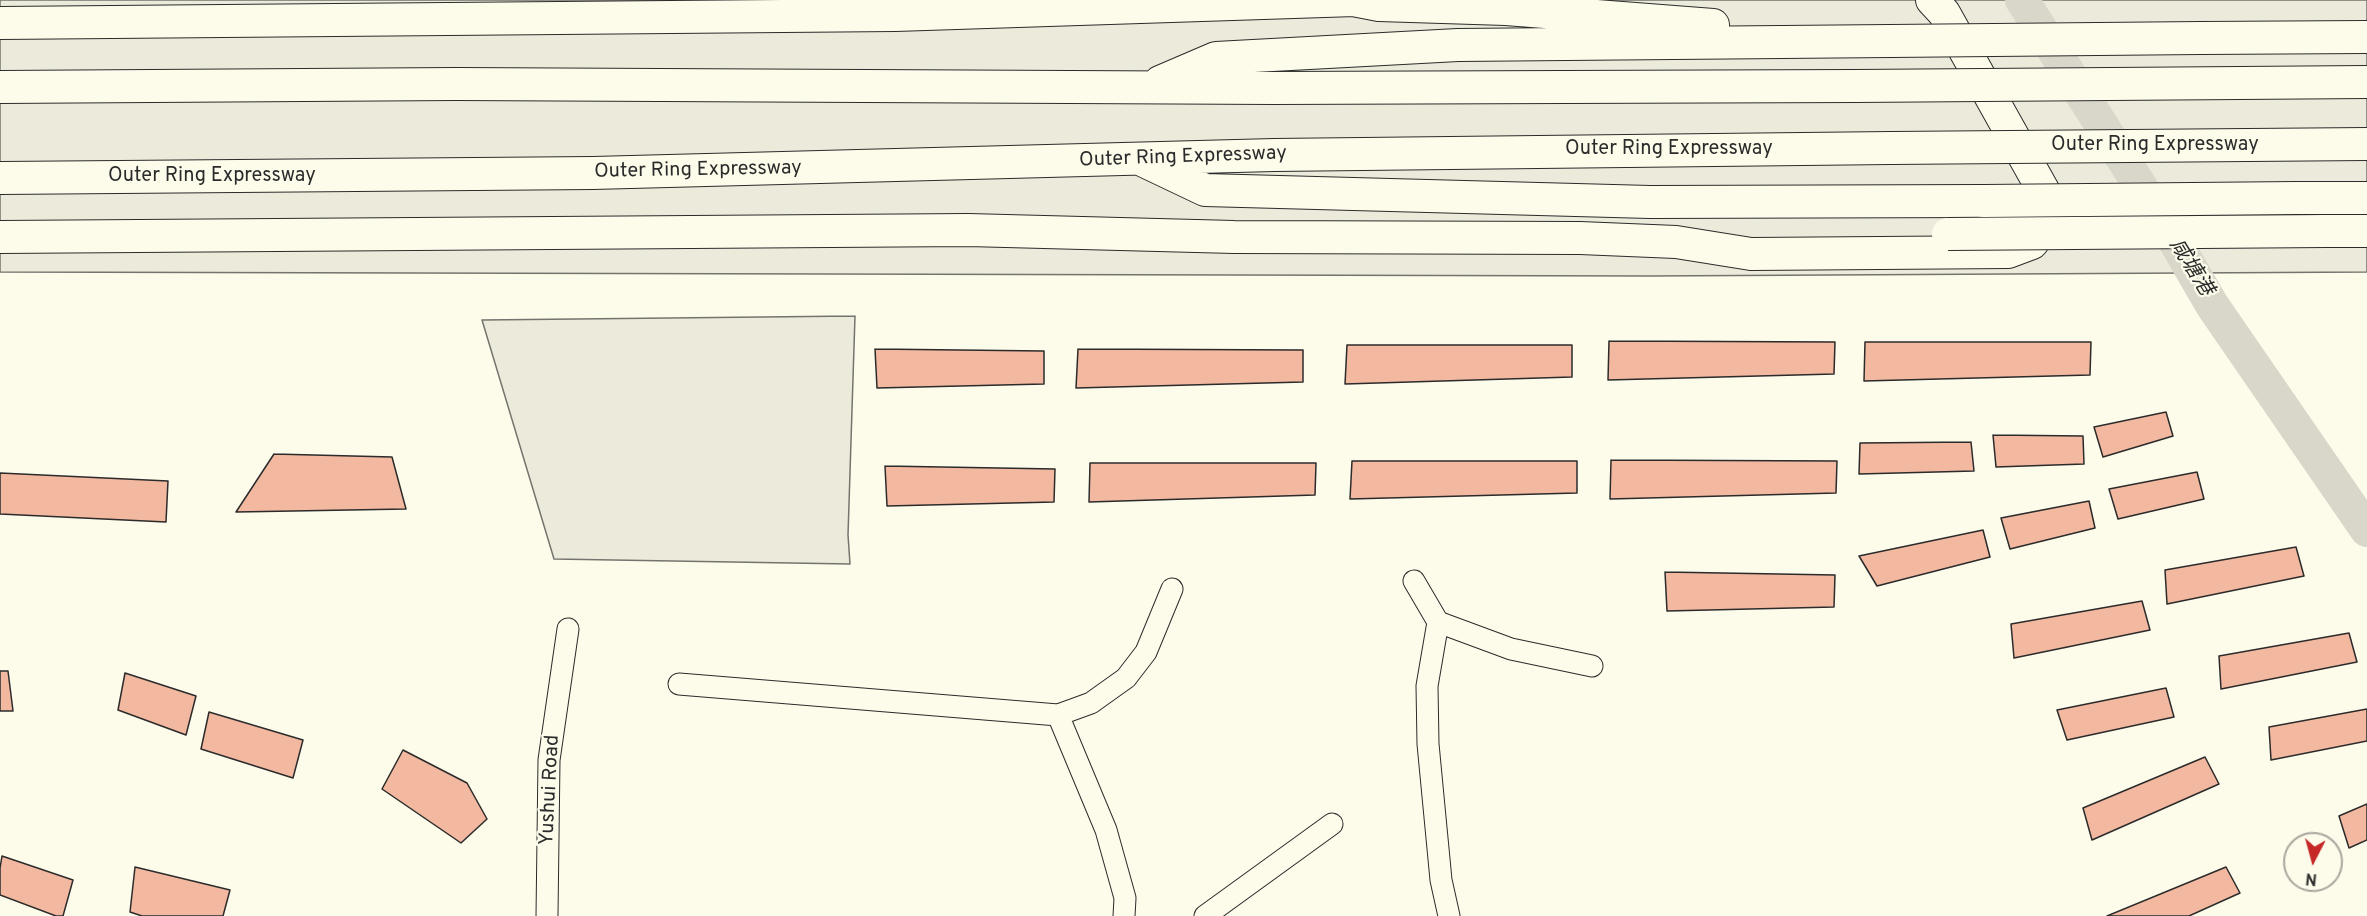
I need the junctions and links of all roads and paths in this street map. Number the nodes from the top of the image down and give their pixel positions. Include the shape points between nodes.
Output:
1 (1354, 0) edge
2 (1932, 0) edge
3 (0, 22) edge
4 (2367, 37) edge
5 (1778, 42) junction
6 (2367, 82) edge
7 (0, 87) edge
8 (1149, 87) junction
9 (2367, 144) edge
10 (1138, 159) junction
11 (0, 178) edge
12 (2367, 198) edge
13 (1586, 201) junction
14 (2367, 231) edge
15 (1735, 235) junction
16 (0, 237) edge
17 (1676, 242) junction
18 (1413, 581) dead end
19 (1172, 589) dead end
20 (1438, 622) junction
21 (568, 629) dead end
22 (1592, 666) dead end
23 (679, 684) dead end
24 (1058, 715) junction
25 (1332, 824) dead end
26 (547, 916) edge
27 (1124, 916) edge
28 (1205, 916) edge
29 (1449, 916) edge

1 - 3 highway via 895,15
1 - 5 highway via 1379,5 1497,8 1717,25
2 - 17 highway via 1944,13 2048,199 2048,221 2032,243 2008,252 1751,254
4 - 5 highway, bridge
5 - 8 highway via 1458,45 1216,58
6 - 8 highway, bridge
7 - 8 highway
9 - 10 highway, Outer Ring Expressway, bridge
10 - 11 highway, Outer Ring Expressway via 616,173
10 - 13 highway via 1205,190
12 - 13 highway, bridge
13 - 15 highway
14 - 15 highway, bridge
15 - 17 highway
16 - 17 highway via 922,230
18 - 20 street
19 - 24 street via 1146,652 1126,678 1091,703
20 - 22 street via 1511,649
20 - 29 street via 1427,686 1428,744 1441,880
21 - 26 street, Yushui Road via 549,760
23 - 24 street
24 - 27 street via 1106,830 1125,898
25 - 28 street

